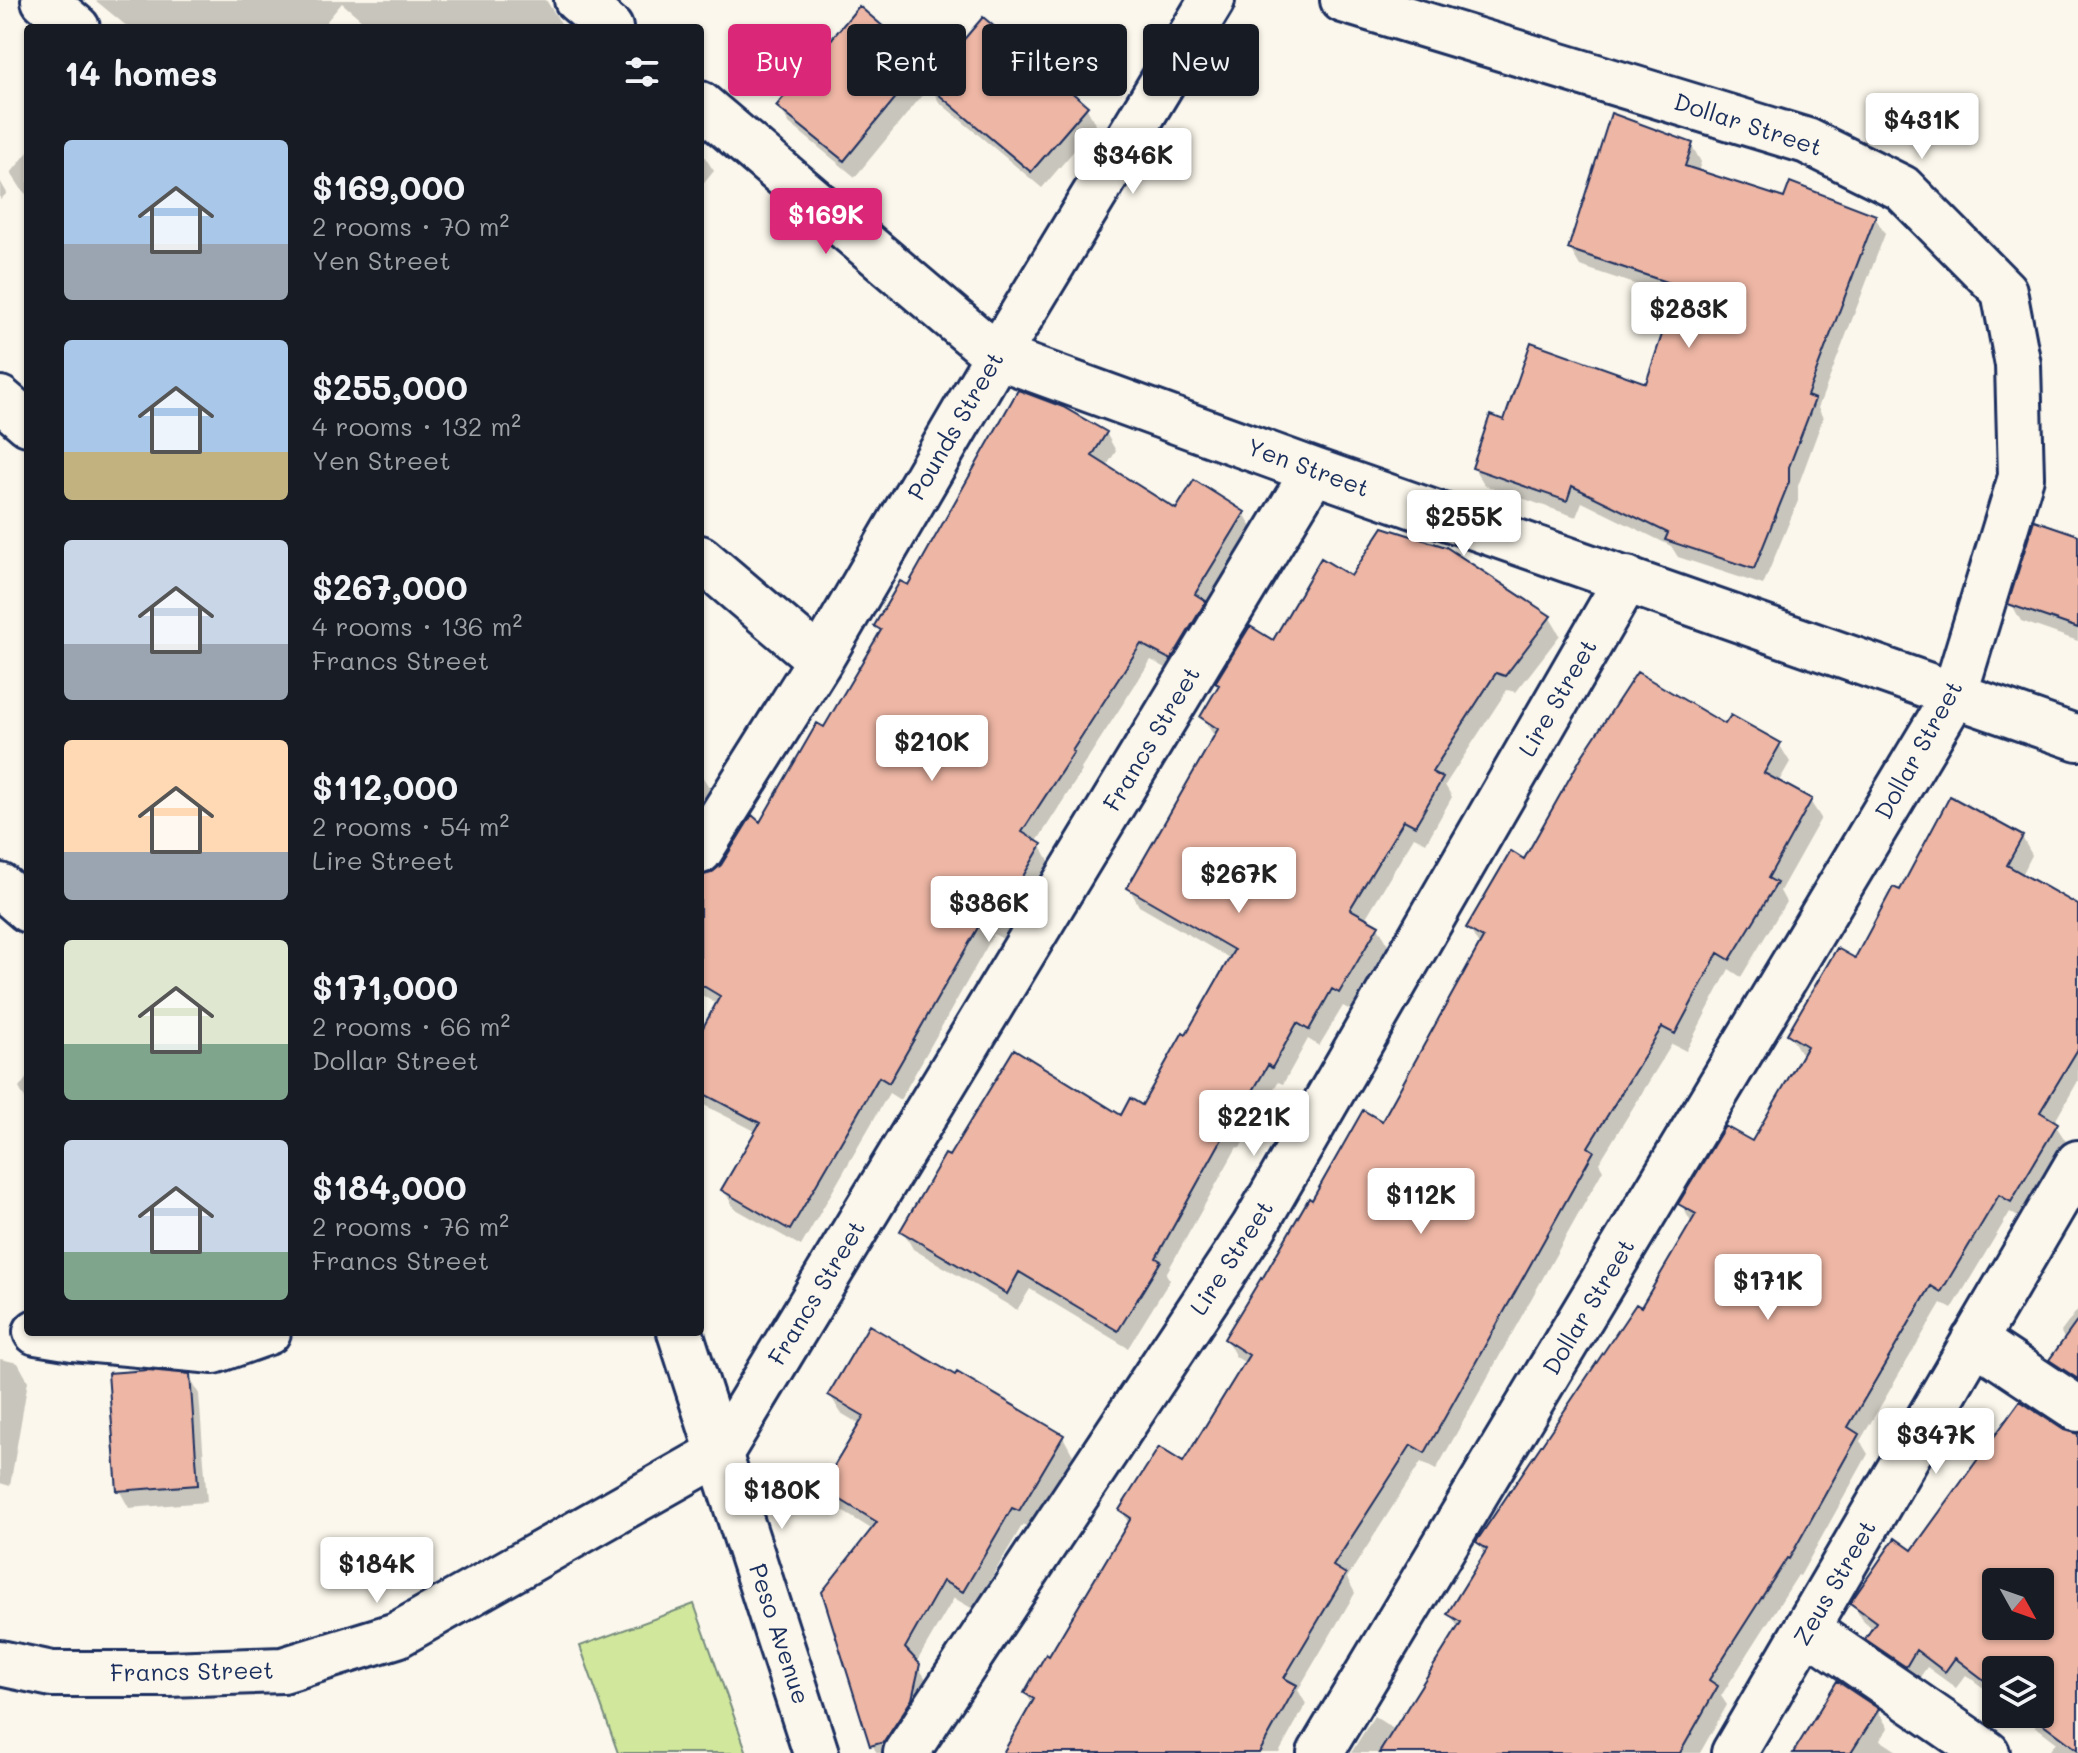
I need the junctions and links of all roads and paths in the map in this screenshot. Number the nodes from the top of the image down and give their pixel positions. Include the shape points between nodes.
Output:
1 (44, 0) edge
2 (577, 0) edge
3 (1212, 0) edge
4 (1343, 0) edge
5 (72, 24) edge
6 (605, 24) edge
7 (704, 107) edge
8 (997, 356) junction
9 (0, 399) edge
10 (24, 420) edge
11 (1314, 471) junction
12 (704, 561) edge
13 (1627, 579) junction
14 (820, 660) junction
15 (1954, 696) junction
16 (2078, 738) edge
17 (704, 845) edge
18 (0, 886) edge
19 (24, 907) edge
20 (2078, 1163) edge
21 (0, 1326) edge
22 (24, 1330) edge
23 (61, 1336) edge
24 (257, 1336) edge
25 (681, 1336) edge
26 (1974, 1340) junction
27 (2078, 1409) edge
28 (721, 1452) junction
29 (1808, 1630) junction
30 (0, 1663) edge
31 (816, 1753) edge
32 (906, 1753) edge
33 (1320, 1753) edge
34 (1734, 1753) edge
35 (1987, 1753) edge

1 - 5 street
2 - 6 street
3 - 8 street, Pounds Street
4 - 15 street, Dollar Street via 1807,141 1902,188 2004,291 2018,365 2021,477
7 - 8 street, Yen Street
8 - 11 street, Yen Street
8 - 14 street, Pounds Street
9 - 10 street
11 - 13 street, Yen Street
11 - 28 street, Francs Street
12 - 14 street
13 - 15 street, Yen Street
13 - 32 street, Lire Street via 1254,1227
14 - 17 street, Pounds Street
15 - 16 street, Yen Street
15 - 33 street, Dollar Street
18 - 19 street
20 - 26 street, Zeus Street
21 - 22 street
23 - 24 street via 214,1351
25 - 28 street, Peso Avenue
26 - 27 street
26 - 29 street, Zeus Street
28 - 30 street, Francs Street via 397,1635 283,1670 52,1674
28 - 31 street, Peso Avenue
29 - 34 street, Zeus Street
29 - 35 street

